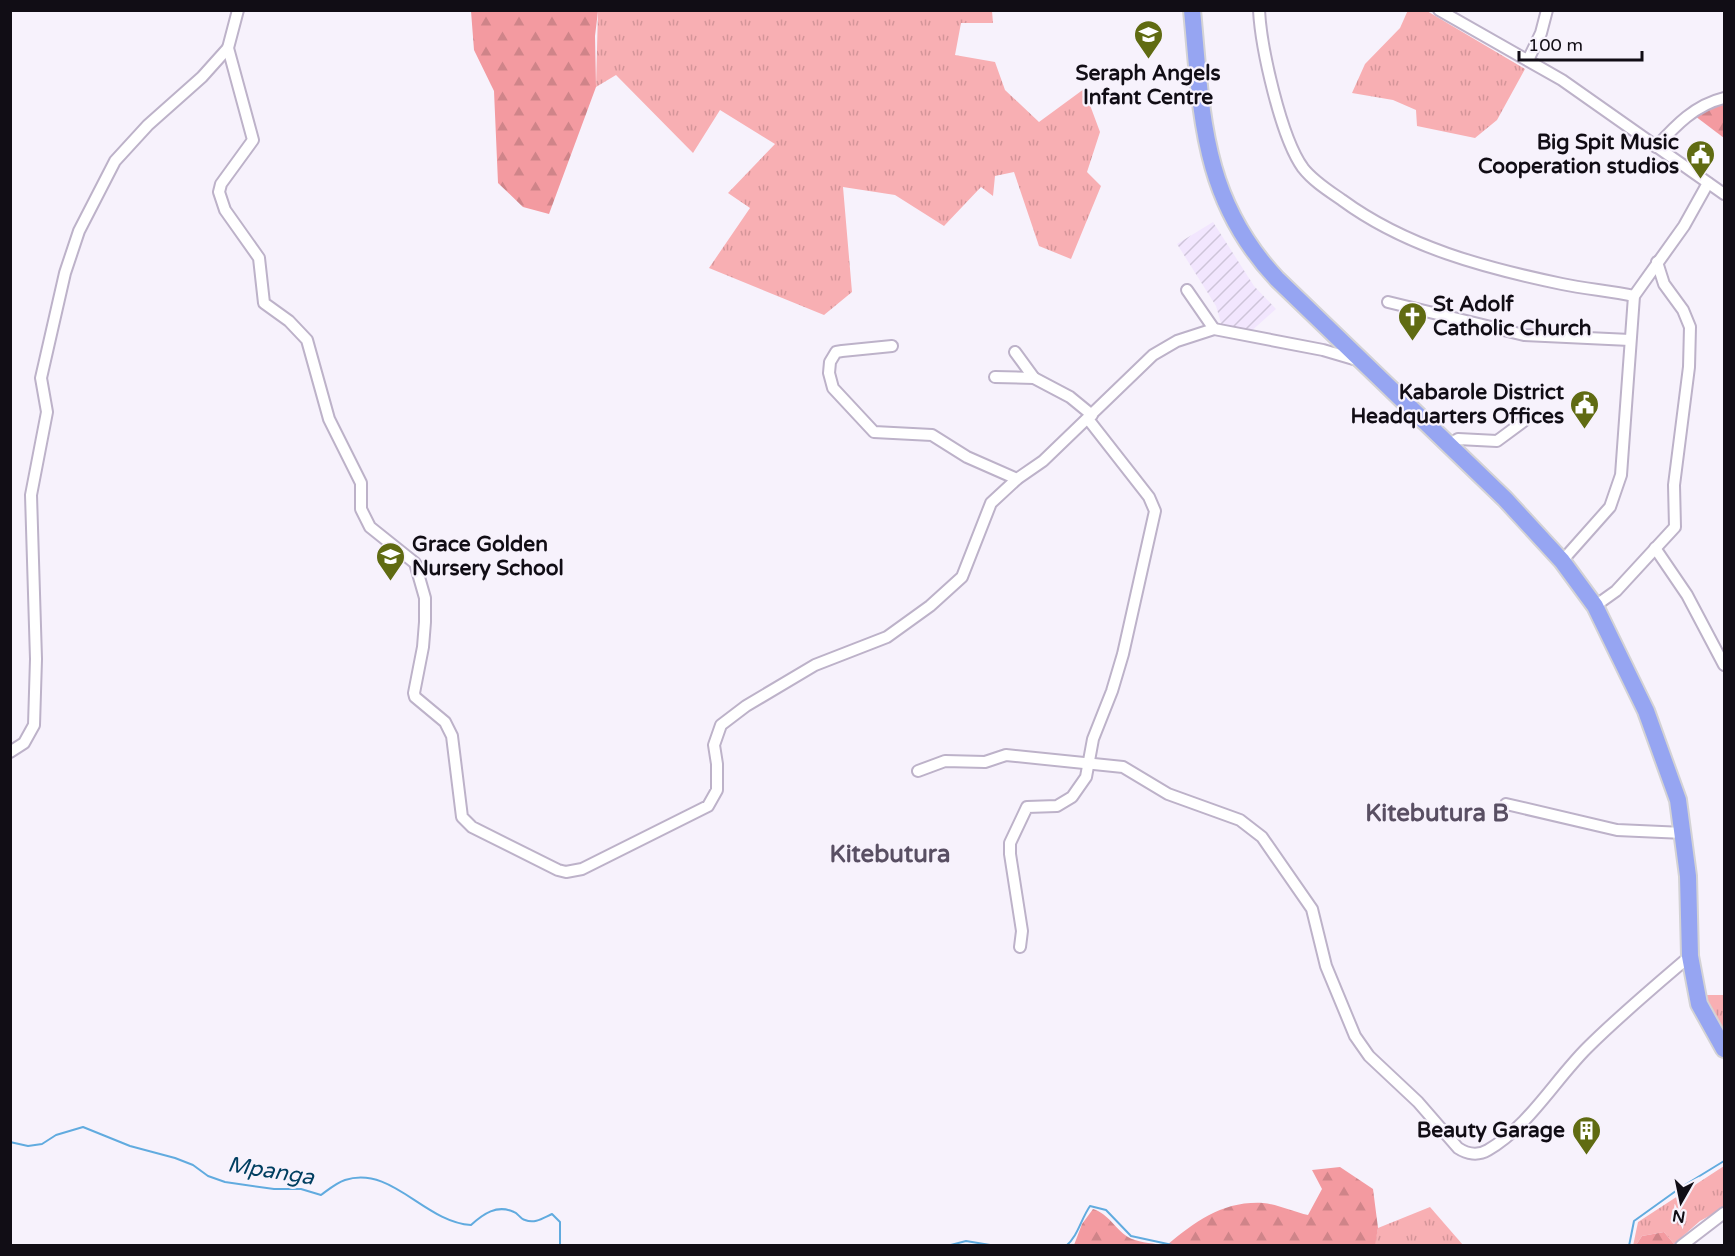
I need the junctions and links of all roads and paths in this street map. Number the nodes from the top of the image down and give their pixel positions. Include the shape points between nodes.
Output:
1 (238, 10) edge
2 (1192, 10) edge
3 (1259, 10) edge
4 (1439, 10) edge
5 (1547, 10) edge
6 (228, 48) junction
7 (1528, 60) junction
8 (1725, 98) edge
9 (1656, 147) junction
10 (1708, 183) junction
11 (1725, 194) edge
12 (1657, 262) junction
13 (1187, 290) dead end
14 (1634, 296) junction
15 (1388, 302) dead end
16 (1214, 330) junction
17 (1630, 340) junction
18 (891, 346) dead end
19 (1015, 352) dead end
20 (1361, 361) junction
21 (995, 378) dead end
22 (1034, 378) junction
23 (1090, 417) junction
24 (1524, 421) dead end
25 (1448, 446) junction
26 (1017, 479) junction
27 (1655, 549) junction
28 (1562, 561) junction
29 (1595, 606) junction
30 (1725, 665) edge
31 (10, 752) edge
32 (1090, 762) junction
33 (918, 771) dead end
34 (1506, 804) dead end
35 (1684, 833) junction
36 (1020, 947) dead end
37 (1690, 956) junction
38 (1725, 1049) edge
39 (1725, 1213) edge
40 (1681, 1245) edge

1 - 6 street
2 - 20 highway via 1204,138 1229,214 1263,265
3 - 14 street via 1282,121 1298,160 1326,188 1386,230 1440,251 1563,284
4 - 7 street
5 - 7 street
6 - 26 street via 253,140 221,184 221,202 259,258 264,303 307,340 329,419 361,483 361,510 384,541 415,563 425,598 425,622 414,693 444,722 452,736 460,810 464,821 472,826 566,872 582,869 698,813 708,806 717,790 714,745 721,725 815,665 887,636 930,606 962,577 991,503
6 - 31 street via 115,161 80,231 65,273 41,378 47,412 31,495 34,725 24,743
7 - 9 street via 1597,103
8 - 9 street via 1688,115
9 - 10 street
10 - 11 street
10 - 12 street via 1684,226
12 - 14 street
12 - 27 street via 1664,284 1690,327 1689,367 1674,485 1675,527
13 - 16 street
14 - 17 street
15 - 17 street via 1524,335
16 - 20 street
16 - 23 street via 1177,341 1153,355
17 - 28 street via 1625,433 1615,496 1604,516
18 - 26 street via 836,352 830,362 833,388 868,428 884,434 932,435 967,457
19 - 22 street
20 - 25 highway
21 - 22 street
22 - 23 street via 1070,397
23 - 26 street via 1043,461
23 - 32 street via 1149,497 1155,511 1123,654 1093,739
24 - 25 street via 1497,441 1458,439
25 - 28 highway via 1505,499
27 - 29 street via 1616,591
27 - 30 street via 1687,596
28 - 29 highway
29 - 35 highway via 1658,740 1678,800
32 - 33 street via 1006,755 985,762 945,761
32 - 36 street via 1081,788 1072,797 1057,806 1028,807 1010,843 1022,931
32 - 37 street via 1123,766 1168,794 1240,820 1262,837 1312,909 1326,966 1355,1036 1466,1153 1490,1149 1524,1121 1585,1050
34 - 35 street via 1617,830
35 - 37 highway
37 - 38 highway via 1699,1004
39 - 40 street

